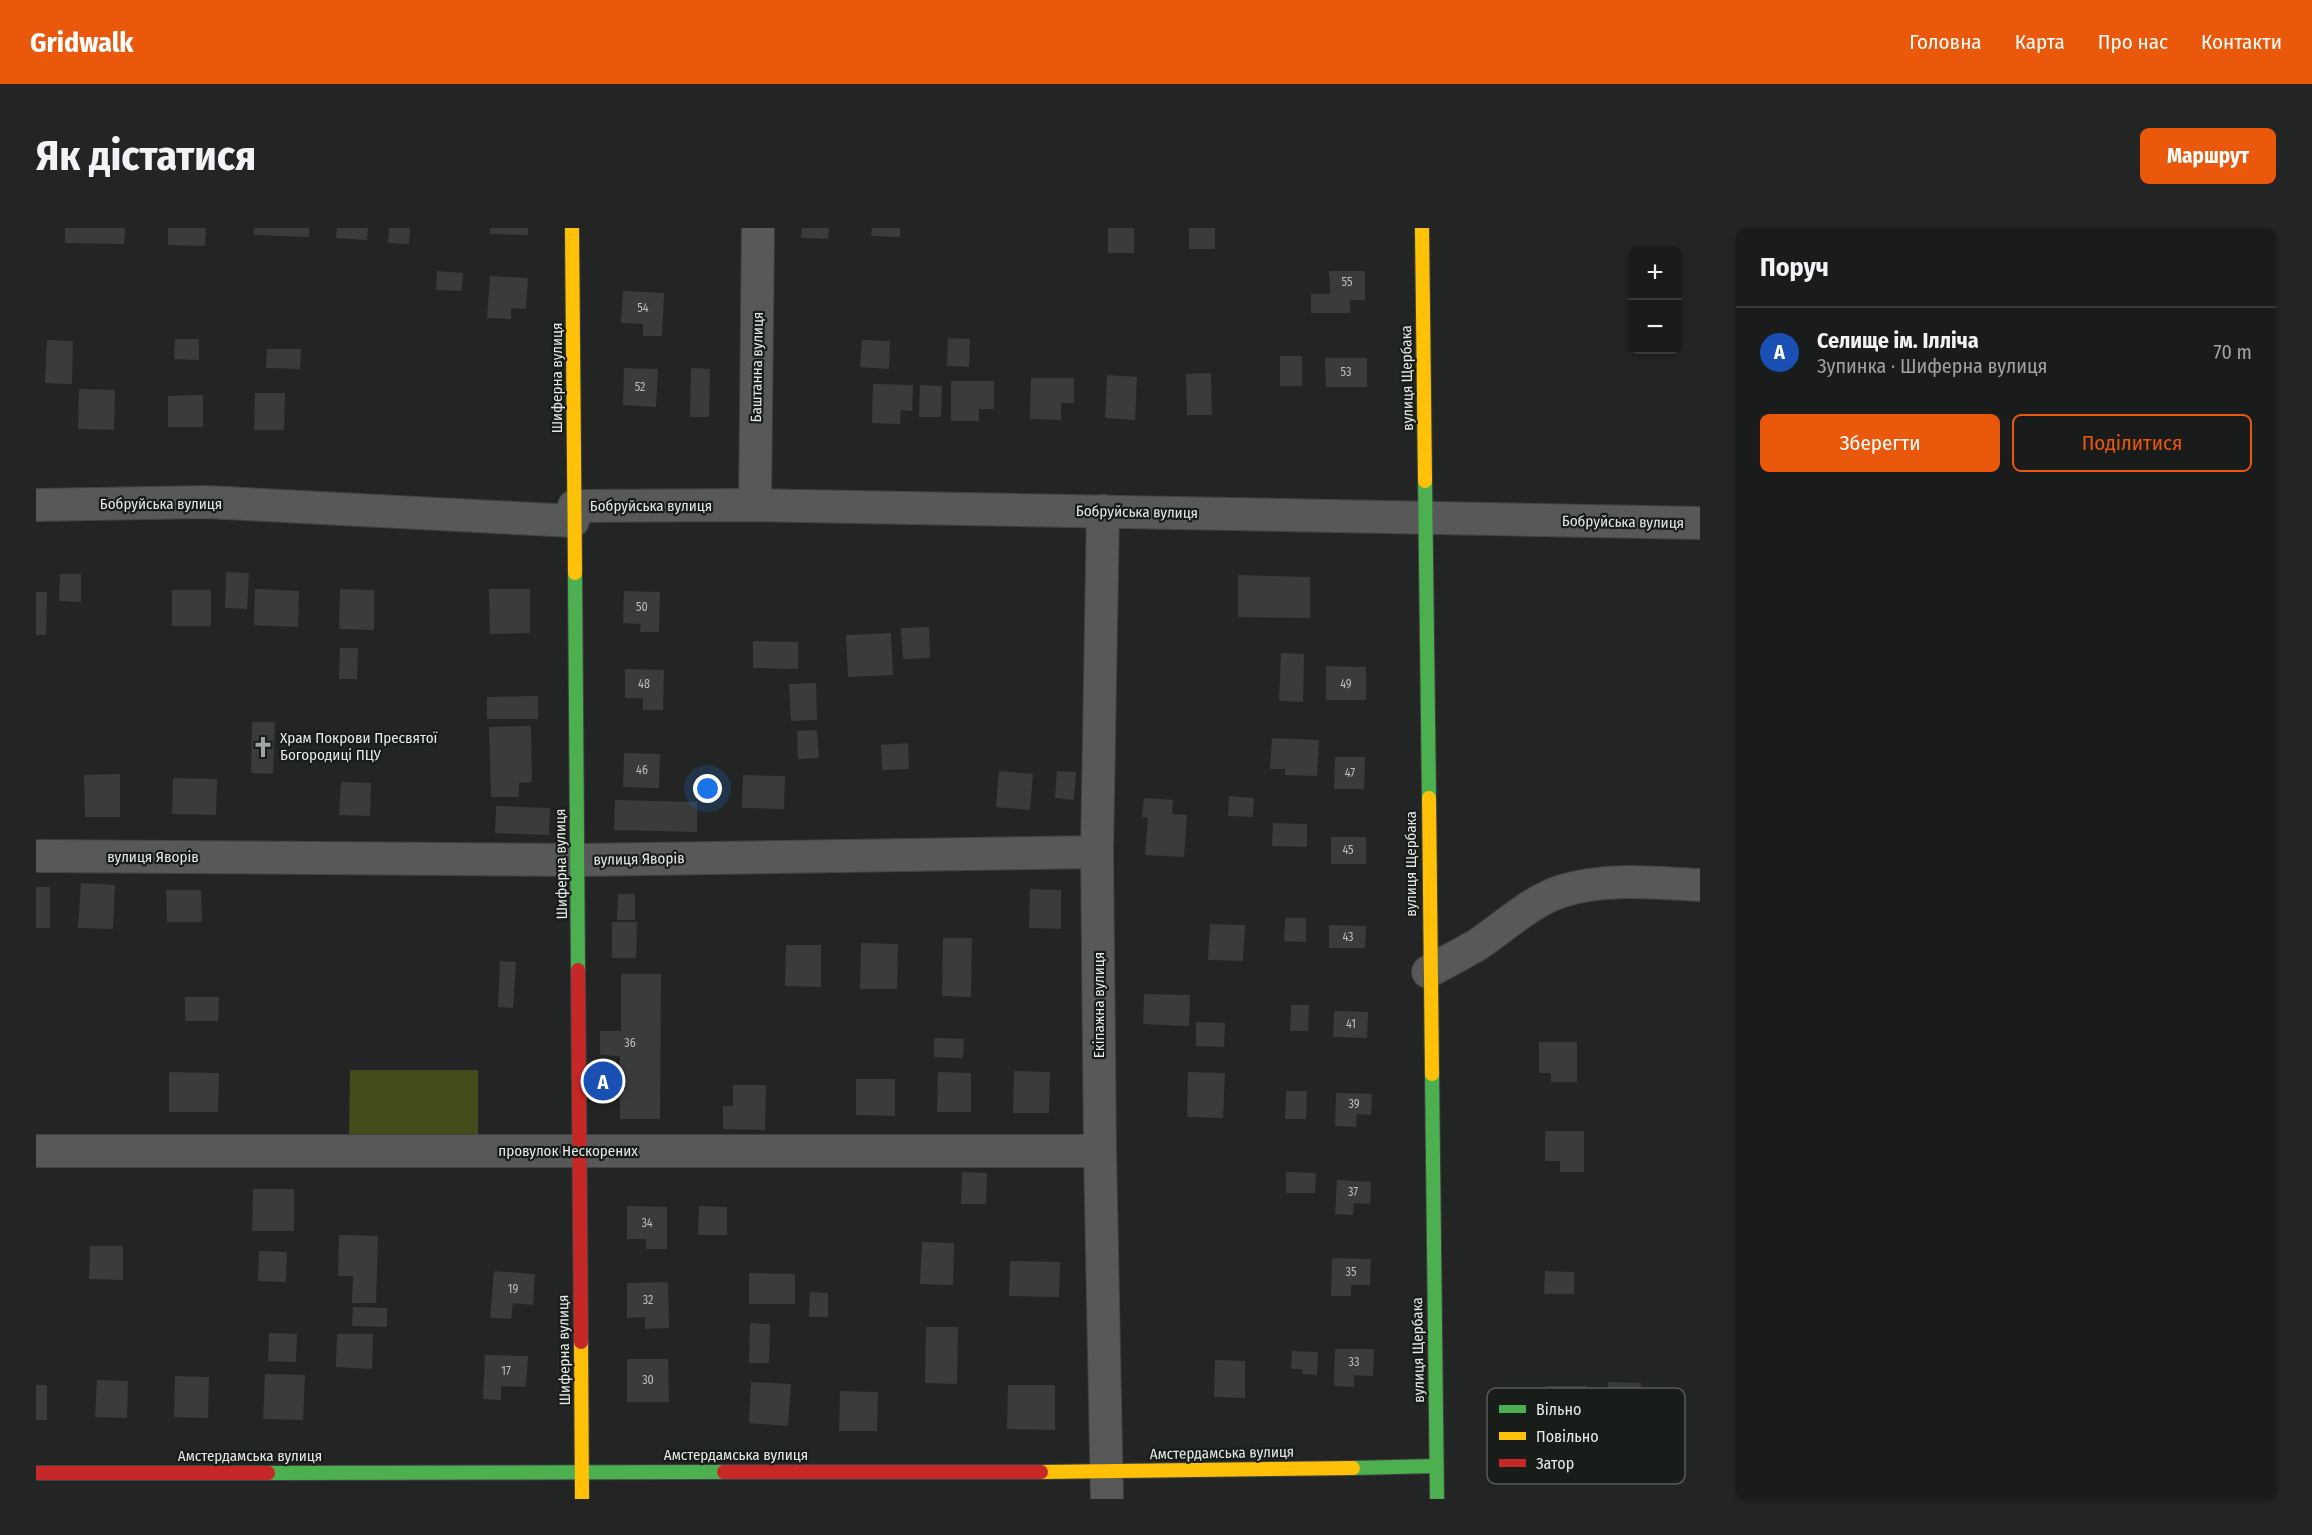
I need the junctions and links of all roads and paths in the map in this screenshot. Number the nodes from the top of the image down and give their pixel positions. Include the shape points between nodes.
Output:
1 (572, 228) edge
2 (758, 228) edge
3 (1422, 228) edge
4 (36, 505) edge
5 (755, 505) junction
6 (1103, 512) junction
7 (573, 513) junction
8 (1425, 519) junction
9 (1700, 523) edge
10 (1097, 852) junction
11 (36, 856) edge
12 (578, 860) junction
13 (1700, 885) edge
14 (1428, 972) junction
15 (1100, 1150) junction
16 (36, 1151) edge
17 (579, 1151) junction
18 (1436, 1466) junction
19 (582, 1471) junction
20 (36, 1473) edge
21 (1108, 1486) edge
22 (582, 1499) edge
23 (1437, 1499) edge

1 - 7 street, Шиферна вулиця
2 - 5 street, Баштанна вулиця
3 - 8 street, вулиця Щербака
4 - 7 street, Бобруйська вулиця via 206,502
5 - 6 street, Бобруйська вулиця
5 - 7 street, Бобруйська вулиця
6 - 8 street, Бобруйська вулиця
6 - 10 street, Екіпажна вулиця
7 - 12 street, Шиферна вулиця
8 - 9 street, Бобруйська вулиця
8 - 14 street, вулиця Щербака
10 - 12 street, вулиця Яворів
10 - 15 street, Екіпажна вулиця
11 - 12 street, вулиця Яворів
12 - 17 street, Шиферна вулиця
13 - 14 street via 1637,882 1562,891
14 - 18 street, вулиця Щербака
15 - 17 street, провулок Нескорених
15 - 21 street, Екіпажна вулиця
16 - 17 street, провулок Нескорених
17 - 19 street, Шиферна вулиця
18 - 21 street, Амстердамська вулиця
18 - 23 street, вулиця Щербака
19 - 20 street, Амстердамська вулиця
19 - 21 street, Амстердамська вулиця
19 - 22 street, Шиферна вулиця

